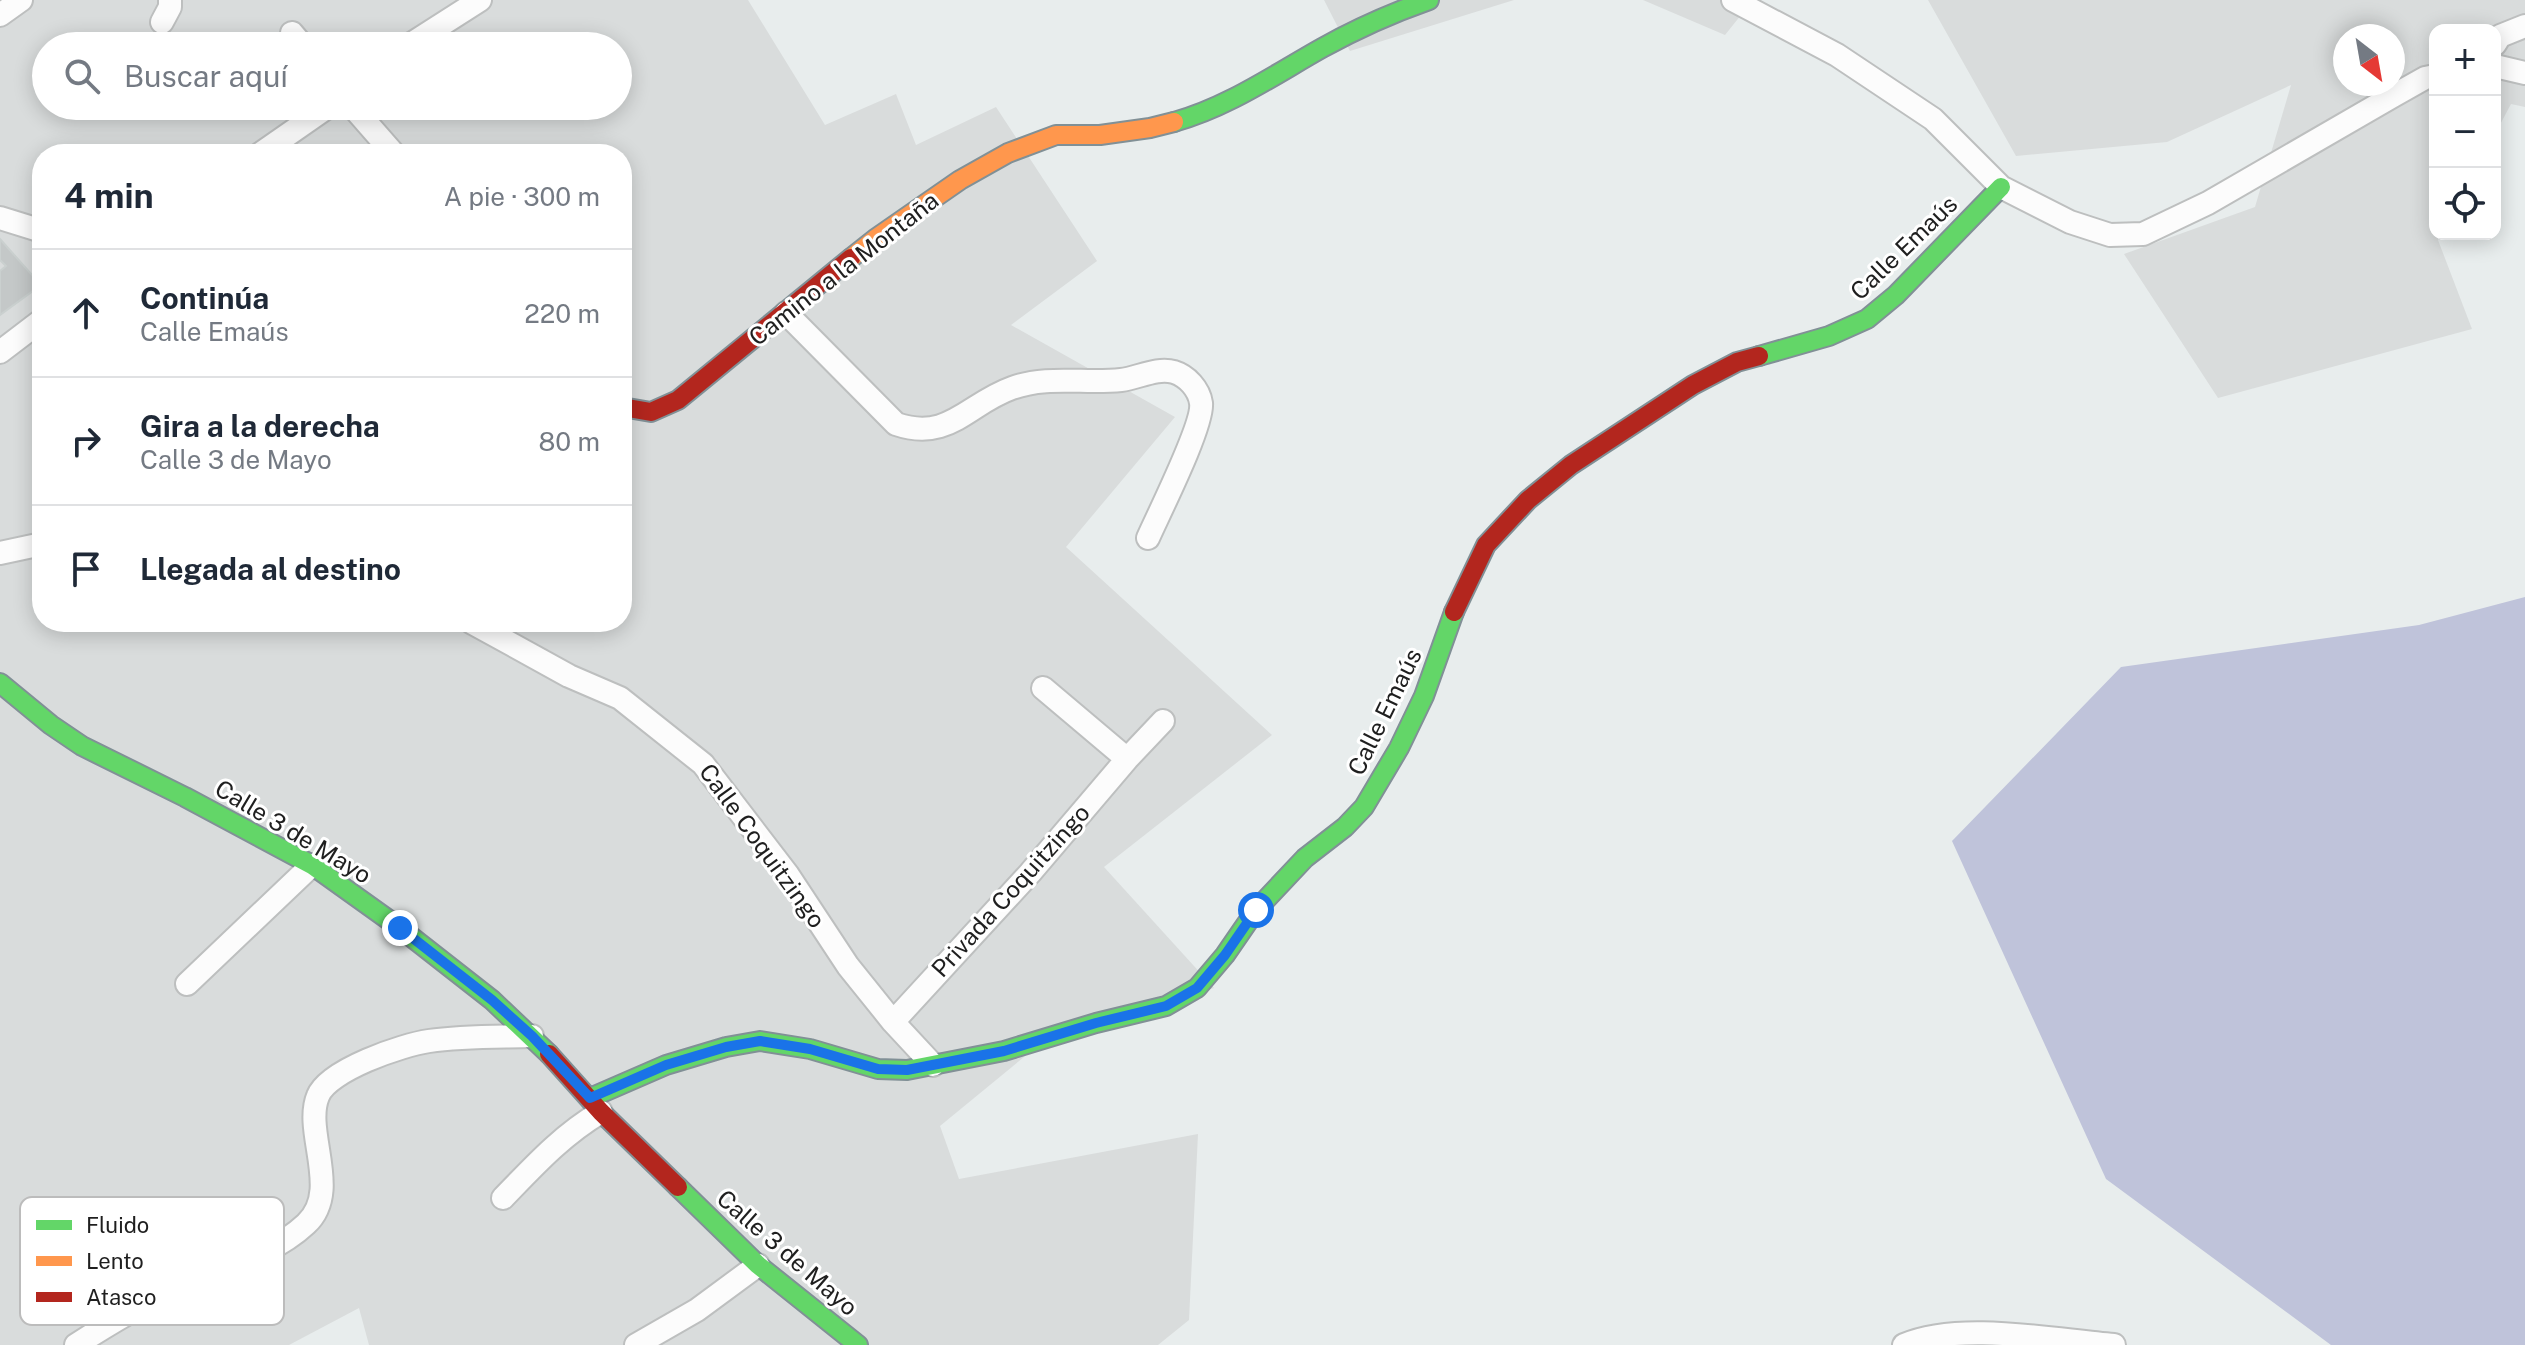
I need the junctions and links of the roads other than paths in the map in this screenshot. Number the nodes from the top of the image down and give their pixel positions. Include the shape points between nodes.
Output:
1 (21, 0) edge
2 (170, 0) edge
3 (480, 0) edge
4 (1429, 0) edge
5 (1733, 0) edge
6 (0, 15) edge
7 (162, 22) dead end
8 (2525, 26) edge
9 (430, 32) edge
10 (2501, 36) edge
11 (2501, 67) edge
12 (2525, 73) edge
13 (2429, 77) edge
14 (309, 120) edge
15 (364, 120) edge
16 (274, 144) edge
17 (385, 144) edge
18 (2001, 187) junction
19 (0, 218) edge
20 (32, 228) edge
21 (786, 313) junction
22 (32, 328) edge
23 (0, 352) edge
24 (632, 410) edge
25 (1148, 538) dead end
26 (32, 546) edge
27 (0, 553) edge
28 (489, 632) edge
29 (0, 683) edge
30 (1043, 688) dead end
31 (1163, 721) dead end
32 (1127, 759) junction
33 (312, 865) junction
34 (187, 984) dead end
35 (492, 1000) junction
36 (893, 1022) junction
37 (532, 1036) junction
38 (471, 1037) junction
39 (933, 1065) junction
40 (595, 1105) junction
41 (503, 1198) dead end
42 (284, 1242) edge
43 (758, 1265) junction
44 (111, 1325) edge
45 (76, 1345) edge
46 (636, 1345) edge
47 (858, 1345) edge
48 (1904, 1345) edge
49 (2114, 1345) edge

1 - 6 street
2 - 7 street
3 - 9 street
4 - 21 street, Camino a la Montaña via 1326,46 1203,114 1150,128 1056,135 1008,153 875,239
5 - 18 street via 1837,55 1933,119
8 - 10 street
11 - 12 street
13 - 18 street via 2208,203 2143,234 2110,235
14 - 16 street
15 - 17 street
18 - 39 street, Calle Emaús via 1867,319 1722,369 1580,459 1528,500 1486,545 1458,602 1424,696 1364,807 1256,910 1197,988 1166,1006
19 - 20 street
21 - 24 street, Camino a la Montaña via 678,400 662,410
21 - 25 street via 896,424 914,430 933,429 1032,383 1121,380 1172,371 1188,378 1201,403 1198,424
22 - 23 street
26 - 27 street
28 - 36 street, Calle Coquitzingo via 620,698 703,764
29 - 33 street, Calle 3 de Mayo via 82,746
30 - 32 street
31 - 32 street, Privada Coquitzingo
32 - 36 street, Privada Coquitzingo
33 - 34 street
33 - 35 street, Calle 3 de Mayo
35 - 37 street, Calle 3 de Mayo
35 - 38 street
36 - 39 street, Calle Coquitzingo
37 - 38 street
37 - 40 street, Calle 3 de Mayo
38 - 42 street via 426,1041 357,1065 318,1094 322,1184 317,1211
39 - 40 street, Calle Emaús via 878,1069 760,1041 666,1065
40 - 41 street
40 - 43 street, Calle 3 de Mayo
43 - 46 street via 697,1310
43 - 47 street, Calle 3 de Mayo
44 - 45 street
48 - 49 street via 1921,1337 1998,1333

